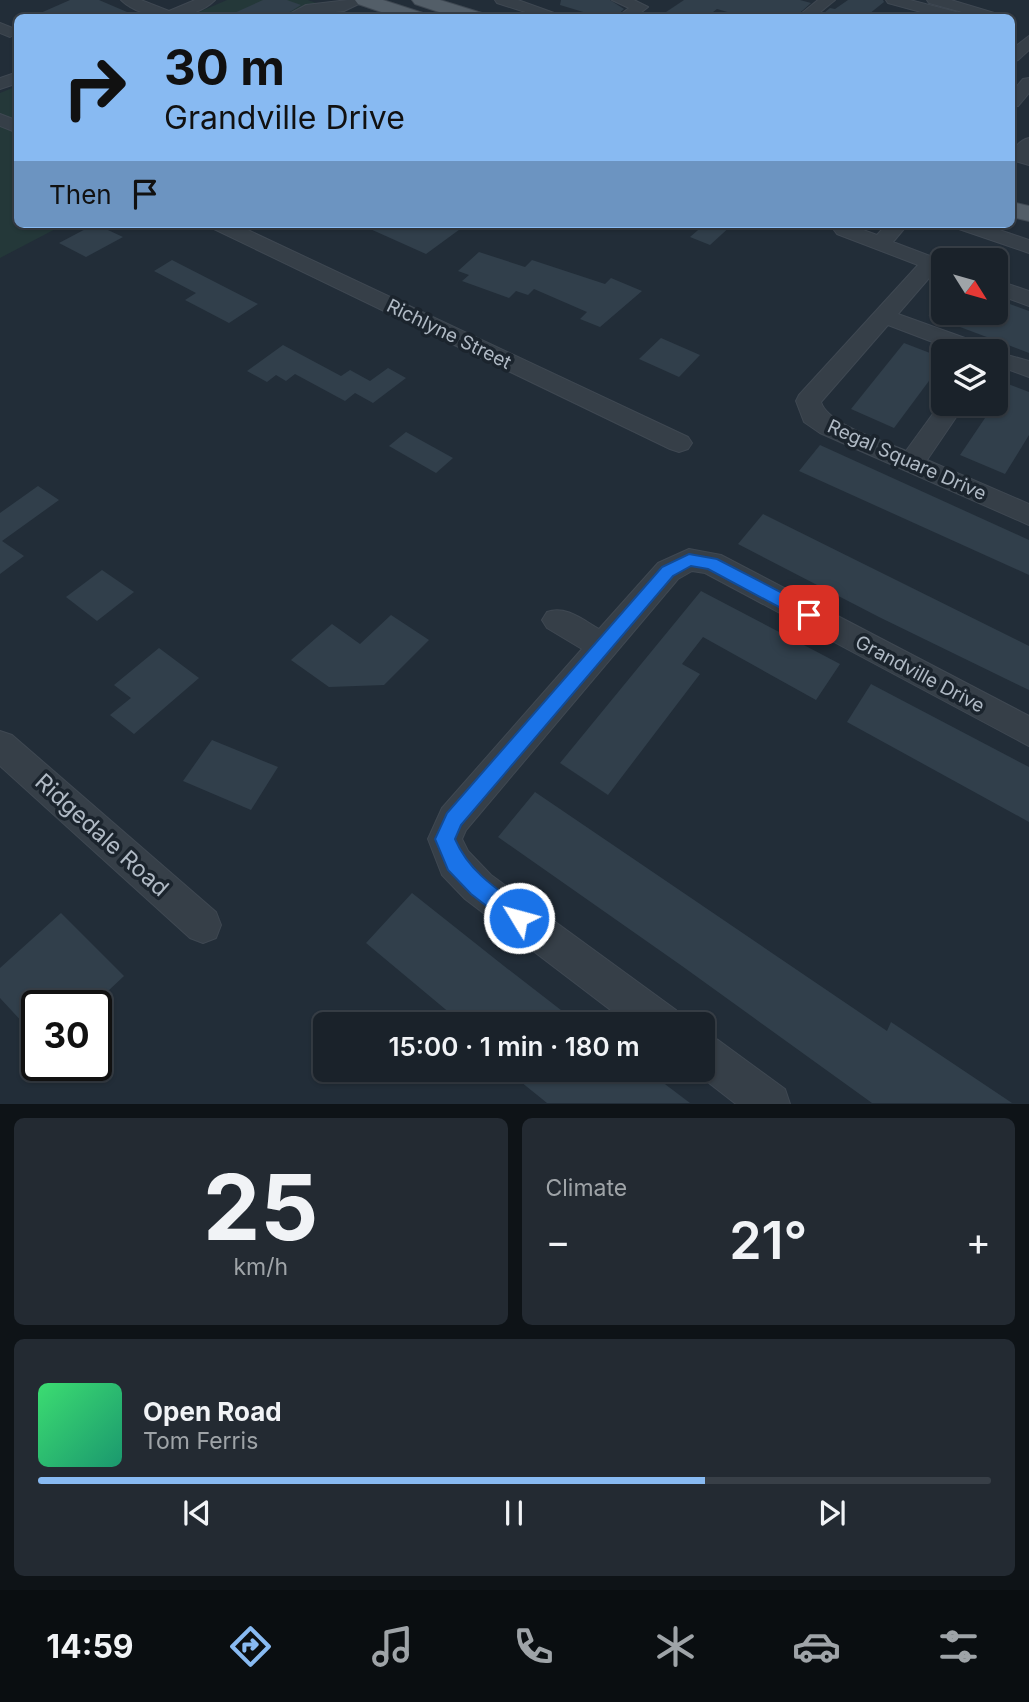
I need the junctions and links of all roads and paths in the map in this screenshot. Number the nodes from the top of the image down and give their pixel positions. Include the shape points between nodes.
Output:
1 (128, 0) edge
2 (294, 0) edge
3 (312, 0) edge
4 (502, 0) edge
5 (619, 0) edge
6 (828, 0) edge
7 (893, 0) edge
8 (934, 0) edge
9 (198, 1) edge
10 (374, 1) edge
11 (421, 9) edge
12 (160, 14) edge
13 (173, 14) edge
14 (298, 14) edge
15 (359, 14) edge
16 (453, 14) edge
17 (548, 14) edge
18 (630, 14) edge
19 (809, 14) edge
20 (959, 14) edge
21 (962, 14) edge
22 (1015, 26) edge
23 (0, 28) edge
24 (0, 36) edge
25 (1029, 39) edge
26 (1015, 54) edge
27 (1029, 83) edge
28 (1015, 99) edge
29 (1029, 143) edge
30 (1029, 159) edge
31 (227, 228) edge
32 (845, 228) edge
33 (894, 228) edge
34 (974, 228) edge
35 (880, 244) junction
36 (1029, 247) edge
37 (931, 263) edge
38 (931, 271) edge
39 (1008, 291) edge
40 (1029, 299) edge
41 (884, 316) junction
42 (947, 339) edge
43 (1008, 361) edge
44 (1029, 369) edge
45 (945, 416) edge
46 (679, 443) dead end
47 (911, 463) junction
48 (1029, 515) edge
49 (557, 620) dead end
50 (603, 646) junction
51 (1029, 732) edge
52 (0, 745) edge
53 (203, 925) dead end
54 (646, 1012) edge
55 (715, 1062) edge
56 (770, 1104) edge

1 - 12 street
2 - 3 street
4 - 17 street
5 - 18 street via 641,7
6 - 19 street
7 - 20 street
8 - 21 street
9 - 13 street
10 - 11 main road
10 - 14 street via 311,8
10 - 15 street
11 - 16 main road
22 - 25 street
23 - 24 street via 10,32
25 - 26 street
27 - 28 street
29 - 30 street via 1019,156
31 - 46 street, Richlyne Street
32 - 35 street, Regal Square Drive
33 - 35 street
34 - 36 street
35 - 37 street, Regal Square Drive
38 - 41 street, Regal Square Drive
39 - 40 street
41 - 42 street
41 - 47 street, Regal Square Drive via 808,401 813,416 829,427
43 - 44 street
45 - 47 street
47 - 48 street, Regal Square Drive
49 - 50 street
50 - 51 street, Grandville Drive via 667,571 689,560 711,563
50 - 54 street, Grandville Drive via 454,819 445,839 455,863 478,887
52 - 53 street, Ridgedale Road
55 - 56 street

